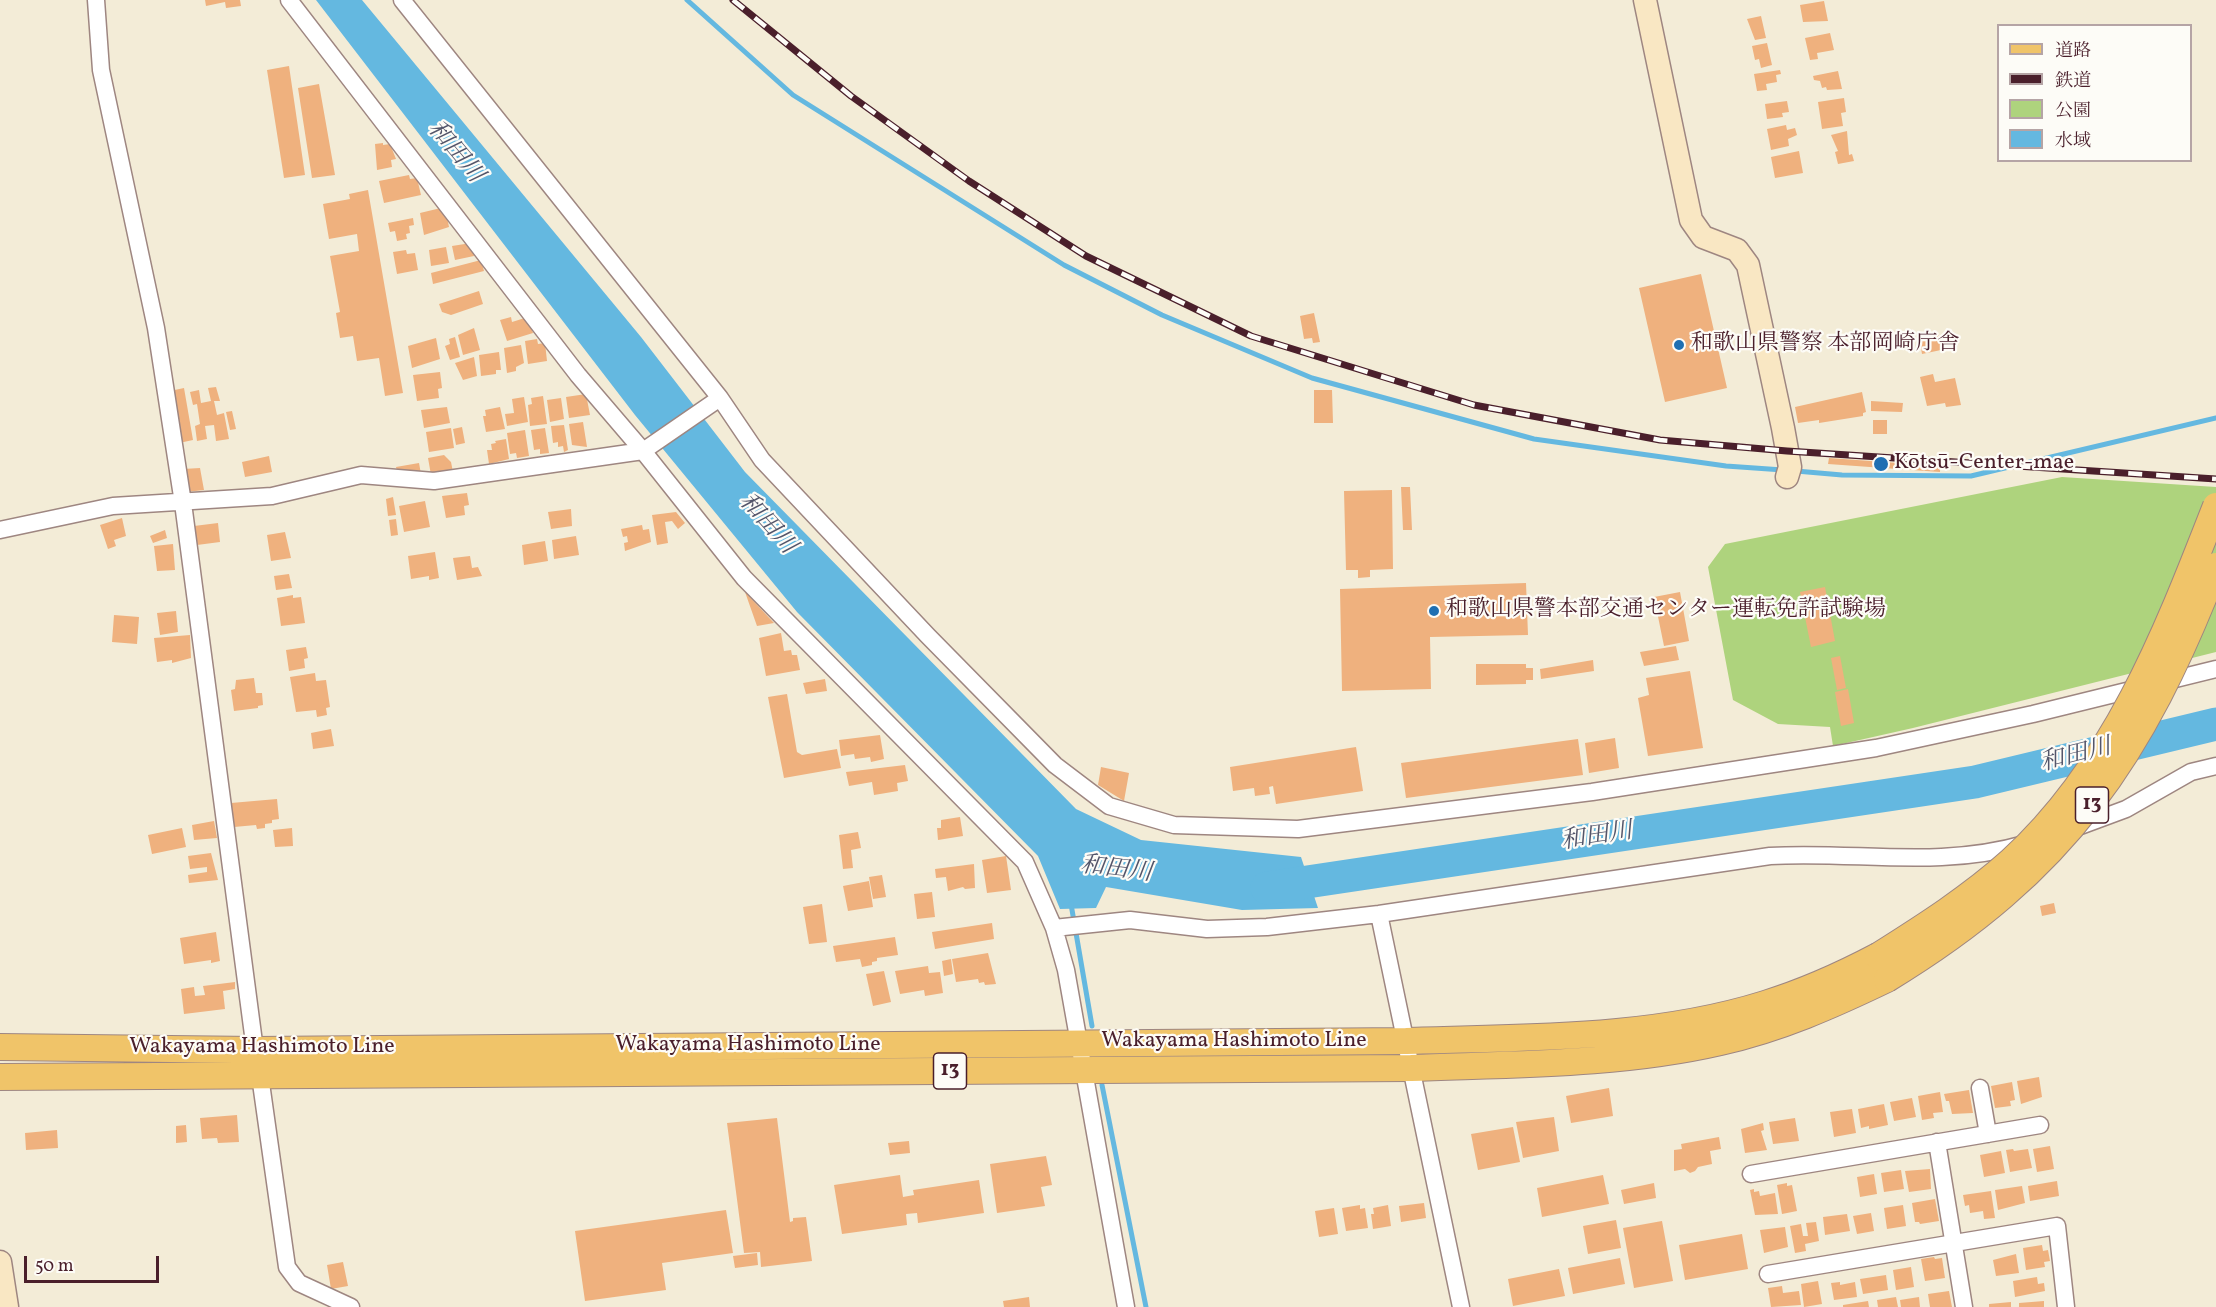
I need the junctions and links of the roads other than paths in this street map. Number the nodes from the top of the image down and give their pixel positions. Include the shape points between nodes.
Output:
1 (96, 0) edge
2 (289, 0) edge
3 (402, 0) edge
4 (1646, 0) edge
5 (716, 400) junction
6 (643, 451) junction
7 (1787, 477) dead end
8 (183, 503) junction
9 (2216, 506) edge
10 (0, 530) edge
11 (2216, 566) edge
12 (2216, 669) edge
13 (2216, 765) edge
14 (1379, 914) junction
15 (1053, 927) junction
16 (1883, 968) junction
17 (1406, 1041) junction
18 (1078, 1044) junction
19 (0, 1047) edge
20 (255, 1050) junction
21 (1411, 1068) junction
22 (1083, 1070) junction
23 (260, 1076) junction
24 (0, 1077) edge
25 (1980, 1088) dead end
26 (2040, 1125) dead end
27 (1988, 1134) junction
28 (1937, 1142) junction
29 (1750, 1174) dead end
30 (1954, 1242) junction
31 (0, 1262) edge
32 (1768, 1274) dead end
33 (7, 1307) edge
34 (351, 1307) edge
35 (1126, 1307) edge
36 (1461, 1307) edge
37 (1964, 1307) edge
38 (2066, 1307) edge

1 - 8 street via 101,70 156,328
2 - 6 street via 578,375
3 - 5 street
4 - 7 street via 1690,220 1703,237 1737,250 1748,265 1783,428 1790,467
5 - 6 street
5 - 12 street via 762,460 1055,765 1109,806 1174,825 1298,830 1592,792 1876,748
6 - 8 street via 435,481 361,475 272,496
6 - 15 street via 744,578 1024,862
8 - 10 street via 113,506
8 - 20 street
9 - 16 main road, Wakayama Hashimoto Line / 13, bridge via 2151,664 2085,777 2049,823 2011,861 1934,921
11 - 16 main road, Wakayama Hashimoto Line / 13, bridge via 2153,710 2089,809 2018,884 1977,919
13 - 14 street via 2191,772 2126,809 2051,837 1994,852 1893,860 1819,853 1770,856
14 - 15 street via 1267,927 1208,929 1130,920
14 - 17 street
15 - 18 street
16 - 17 main road, Wakayama Hashimoto Line / 13 via 1763,1005 1666,1025
16 - 21 main road, Wakayama Hashimoto Line / 13 via 1796,1019 1710,1044 1622,1058
17 - 18 main road, Wakayama Hashimoto Line / 13
17 - 21 street
18 - 20 main road, Wakayama Hashimoto Line / 13
18 - 22 street
19 - 20 main road, Wakayama Hashimoto Line / 13
21 - 22 main road, Wakayama Hashimoto Line / 13
21 - 36 street
22 - 23 main road, Wakayama Hashimoto Line / 13
22 - 35 street
23 - 24 main road, Wakayama Hashimoto Line / 13
23 - 34 street via 286,1267 299,1283
25 - 27 street
26 - 27 street
27 - 28 street
28 - 29 street
28 - 30 street
30 - 32 street
30 - 37 street
30 - 38 street via 2057,1227
31 - 33 street

